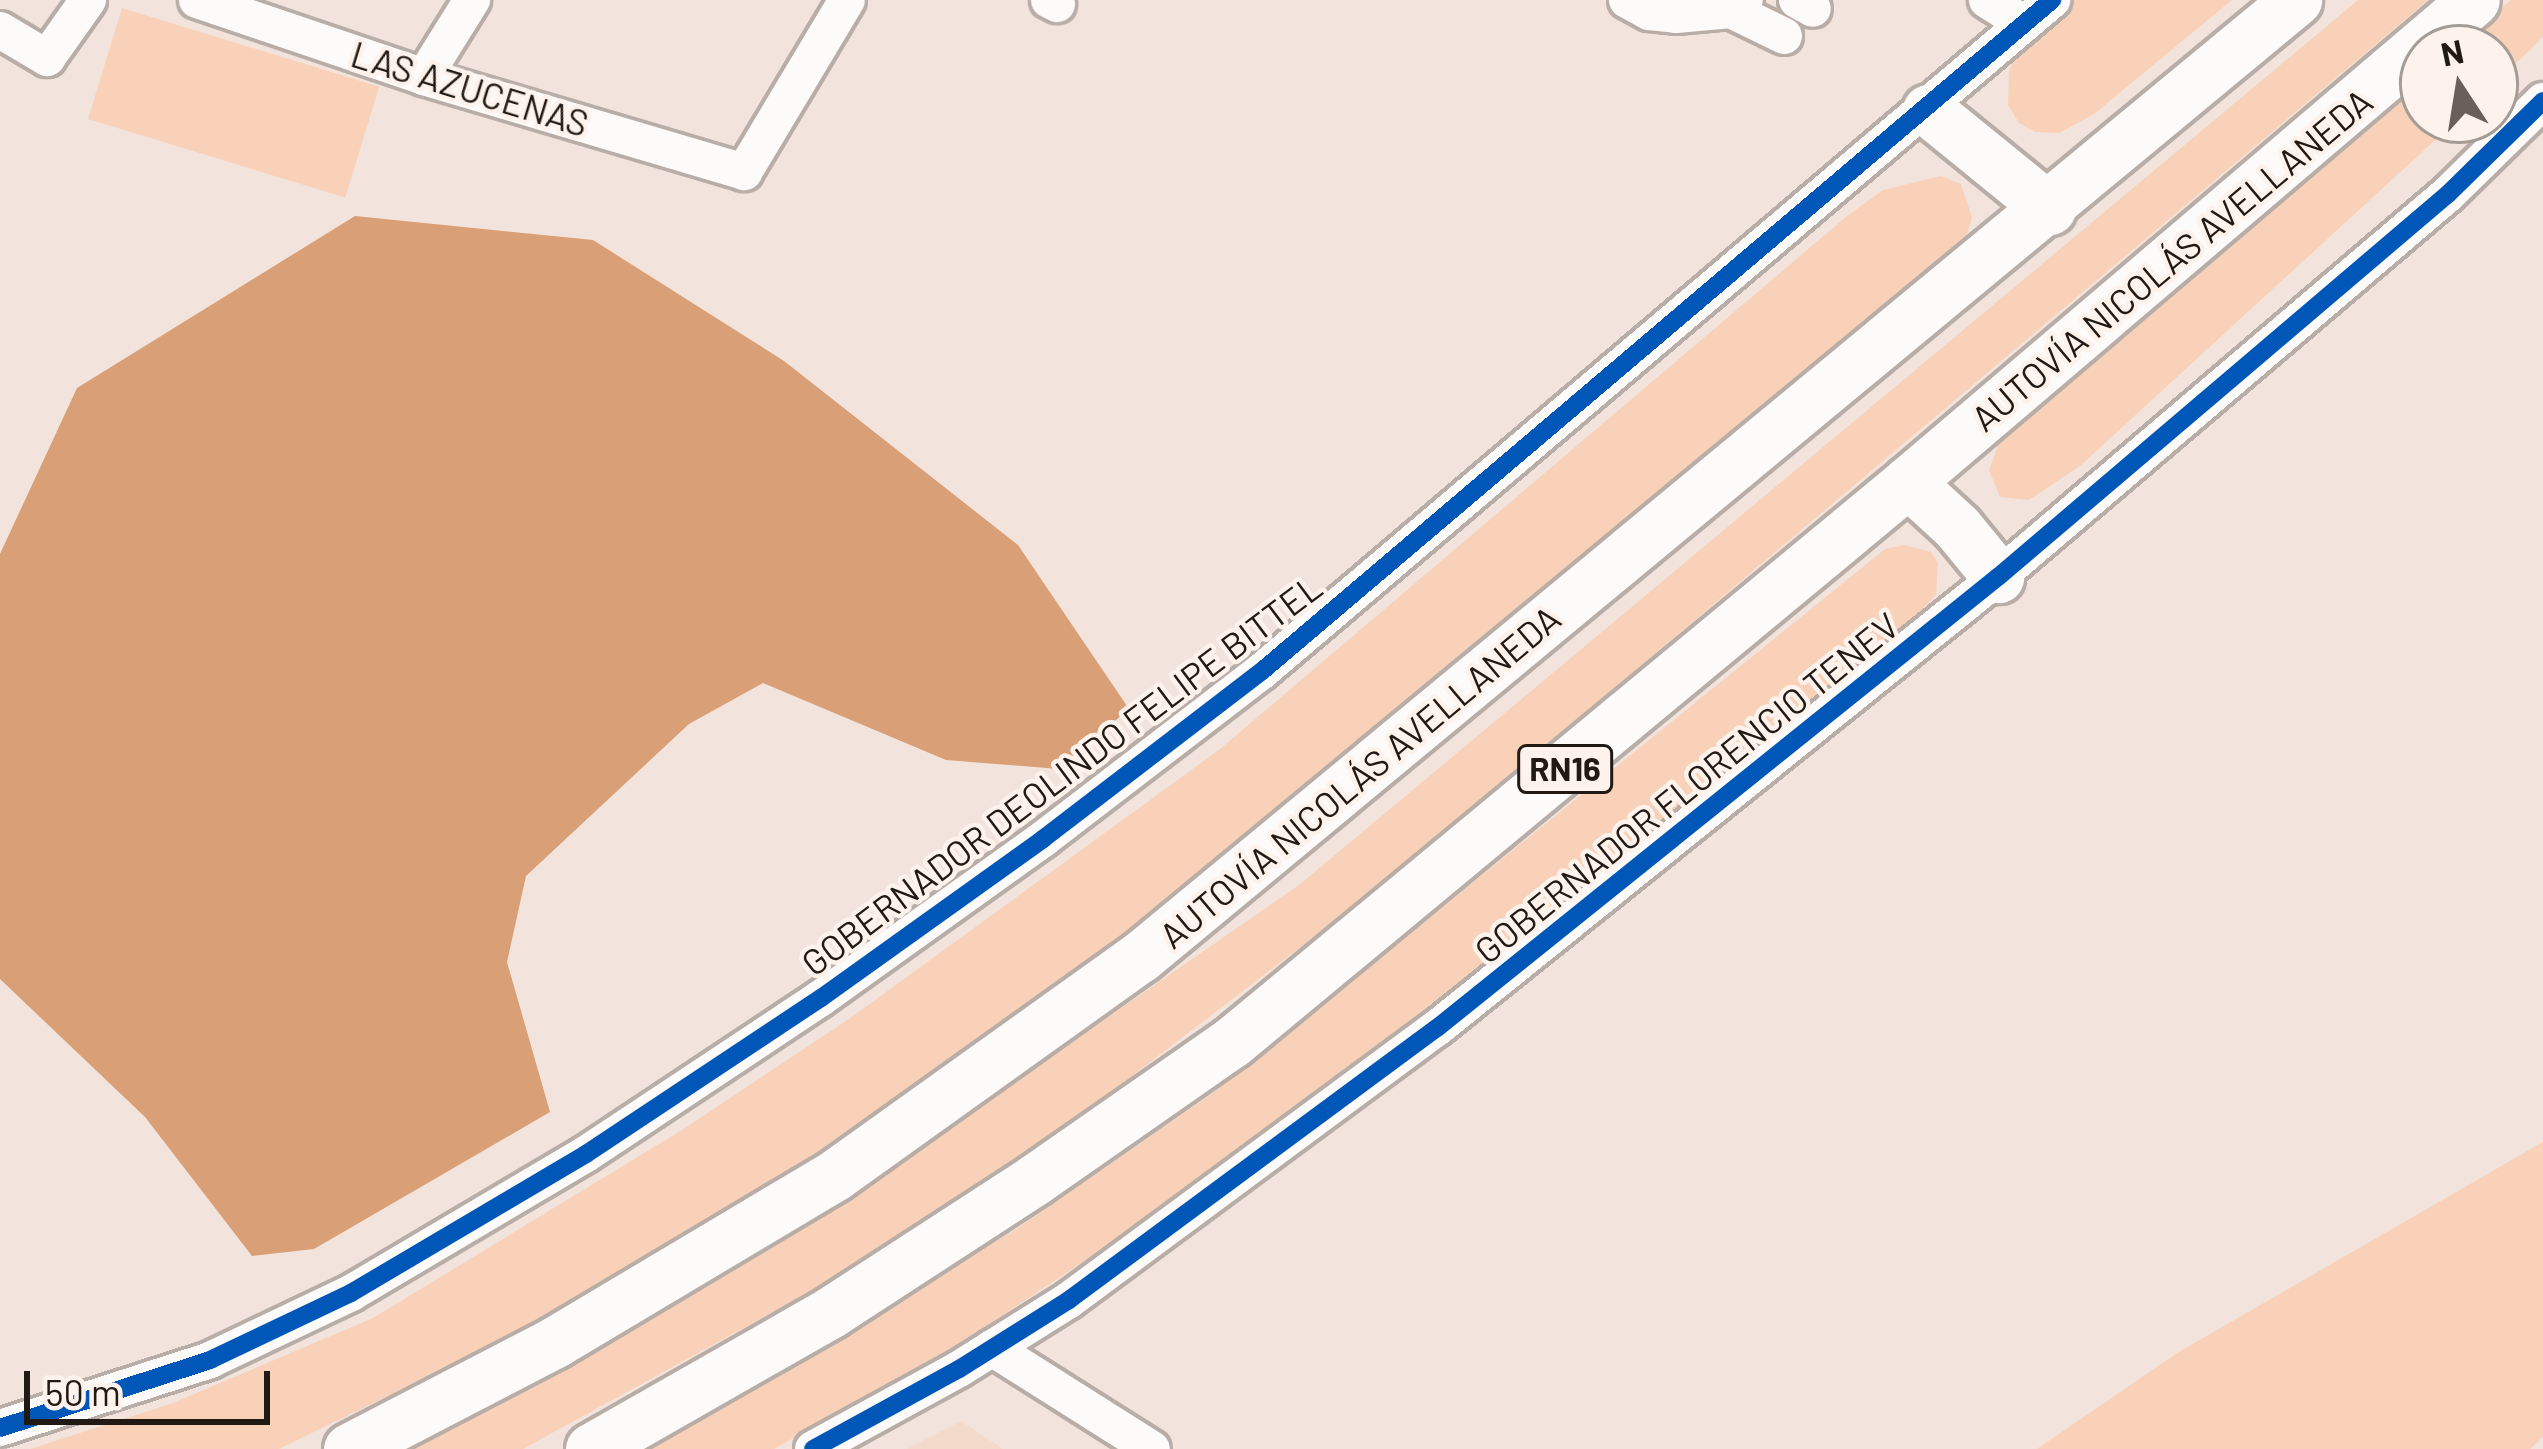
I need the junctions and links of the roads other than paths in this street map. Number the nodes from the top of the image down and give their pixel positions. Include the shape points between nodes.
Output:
1 (88, 0) edge
2 (197, 0) edge
3 (472, 0) edge
4 (847, 0) edge
5 (1627, 0) edge
6 (1987, 0) edge
7 (2052, 0) edge
8 (2296, 0) edge
9 (2474, 0) edge
10 (1738, 5) edge
11 (2023, 23) junction
12 (0, 30) edge
13 (1784, 36) dead end
14 (424, 77) junction
15 (2543, 101) edge
16 (1928, 110) junction
17 (2050, 209) junction
18 (1908, 482) junction
19 (1998, 577) junction
20 (992, 1348) junction
21 (0, 1428) edge
22 (349, 1449) edge
23 (591, 1449) edge
24 (813, 1449) edge
25 (1152, 1449) edge

1 - 12 street via 47,58
2 - 14 street, LAS AZUCENAS
3 - 14 street
4 - 14 street, LAS AZUCENAS via 744,172
5 - 10 street via 1663,15
6 - 11 street
7 - 11 street, GOBERNADOR DEOLINDO FELIPE BITTEL
8 - 17 highway, AUTOVÍA NICOLÁS AVELLANEDA
9 - 18 highway, AUTOVÍA NICOLÁS AVELLANEDA / RN16
10 - 13 street
11 - 16 street, GOBERNADOR DEOLINDO FELIPE BITTEL
15 - 19 street, GOBERNADOR FLORENCIO TENEV via 2448,194
16 - 17 highway
16 - 21 street, GOBERNADOR DEOLINDO FELIPE BITTEL via 1262,671 1025,852 743,1051 472,1226 287,1326 137,1387
17 - 22 highway, AUTOVÍA NICOLÁS AVELLANEDA via 1140,957 983,1074 683,1268
18 - 19 highway
18 - 23 highway, AUTOVÍA NICOLÁS AVELLANEDA / RN16 via 1232,1042 832,1312
19 - 20 street, GOBERNADOR FLORENCIO TENEV via 1437,1028 1169,1231
20 - 24 street, GOBERNADOR FLORENCIO TENEV
20 - 25 street

